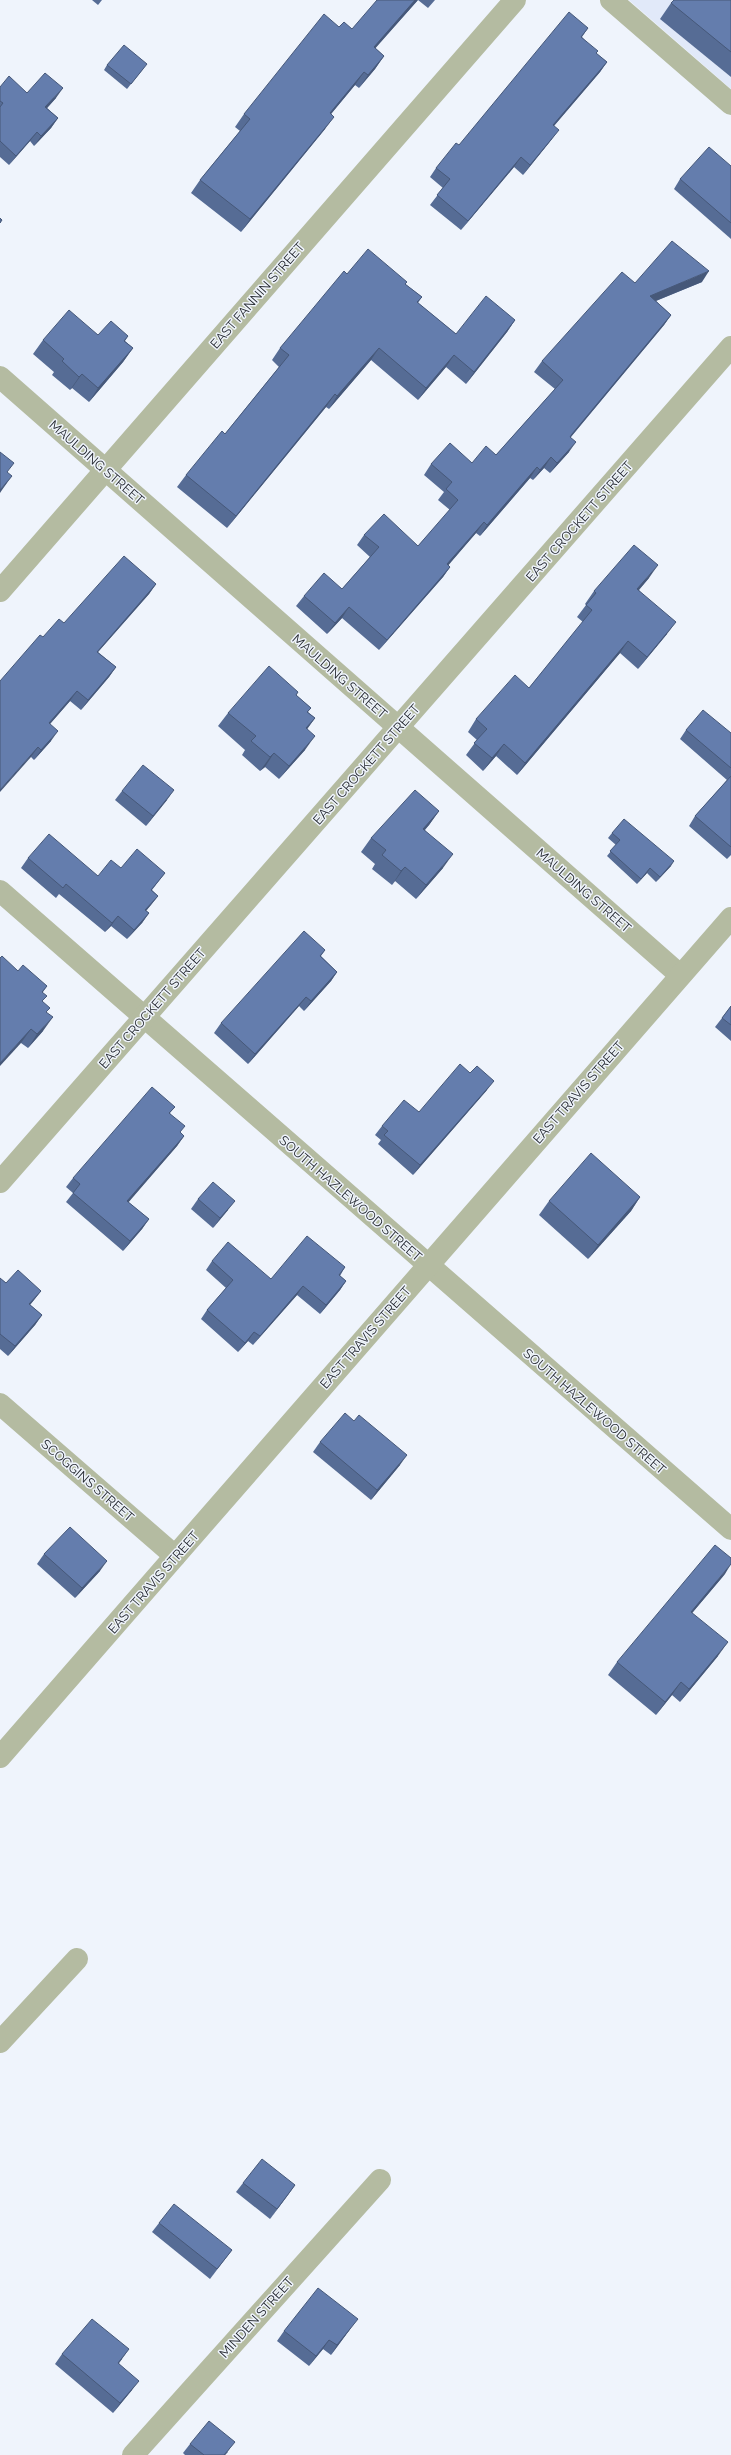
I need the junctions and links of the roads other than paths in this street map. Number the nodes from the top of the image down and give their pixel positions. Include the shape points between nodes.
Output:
1 (515, 0) edge
2 (611, 0) edge
3 (731, 104) edge
4 (731, 347) edge
5 (0, 377) edge
6 (105, 469) junction
7 (0, 590) edge
8 (398, 727) junction
9 (0, 891) edge
10 (731, 918) edge
11 (680, 975) junction
12 (144, 1018) junction
13 (0, 1182) edge
14 (427, 1265) junction
15 (0, 1404) edge
16 (731, 1529) edge
17 (175, 1556) junction
18 (0, 1757) edge
19 (77, 1959) dead end
20 (0, 2042) edge
21 (380, 2180) dead end
22 (133, 2455) edge

1 - 6 street, EAST FANNIN STREET
2 - 3 street
4 - 8 street, EAST CROCKETT STREET
5 - 6 street, MAULDING STREET
6 - 7 street, EAST FANNIN STREET
6 - 8 street, MAULDING STREET
8 - 11 street, MAULDING STREET
8 - 12 street, EAST CROCKETT STREET
9 - 12 street, SOUTH HAZLEWOOD STREET
10 - 11 street, EAST TRAVIS STREET
11 - 14 street, EAST TRAVIS STREET
12 - 13 street, EAST CROCKETT STREET
12 - 14 street, SOUTH HAZLEWOOD STREET
14 - 16 street, SOUTH HAZLEWOOD STREET
14 - 17 street, EAST TRAVIS STREET
15 - 17 street, SCOGGINS STREET
17 - 18 street, EAST TRAVIS STREET
19 - 20 street
21 - 22 street, MINDEN STREET

